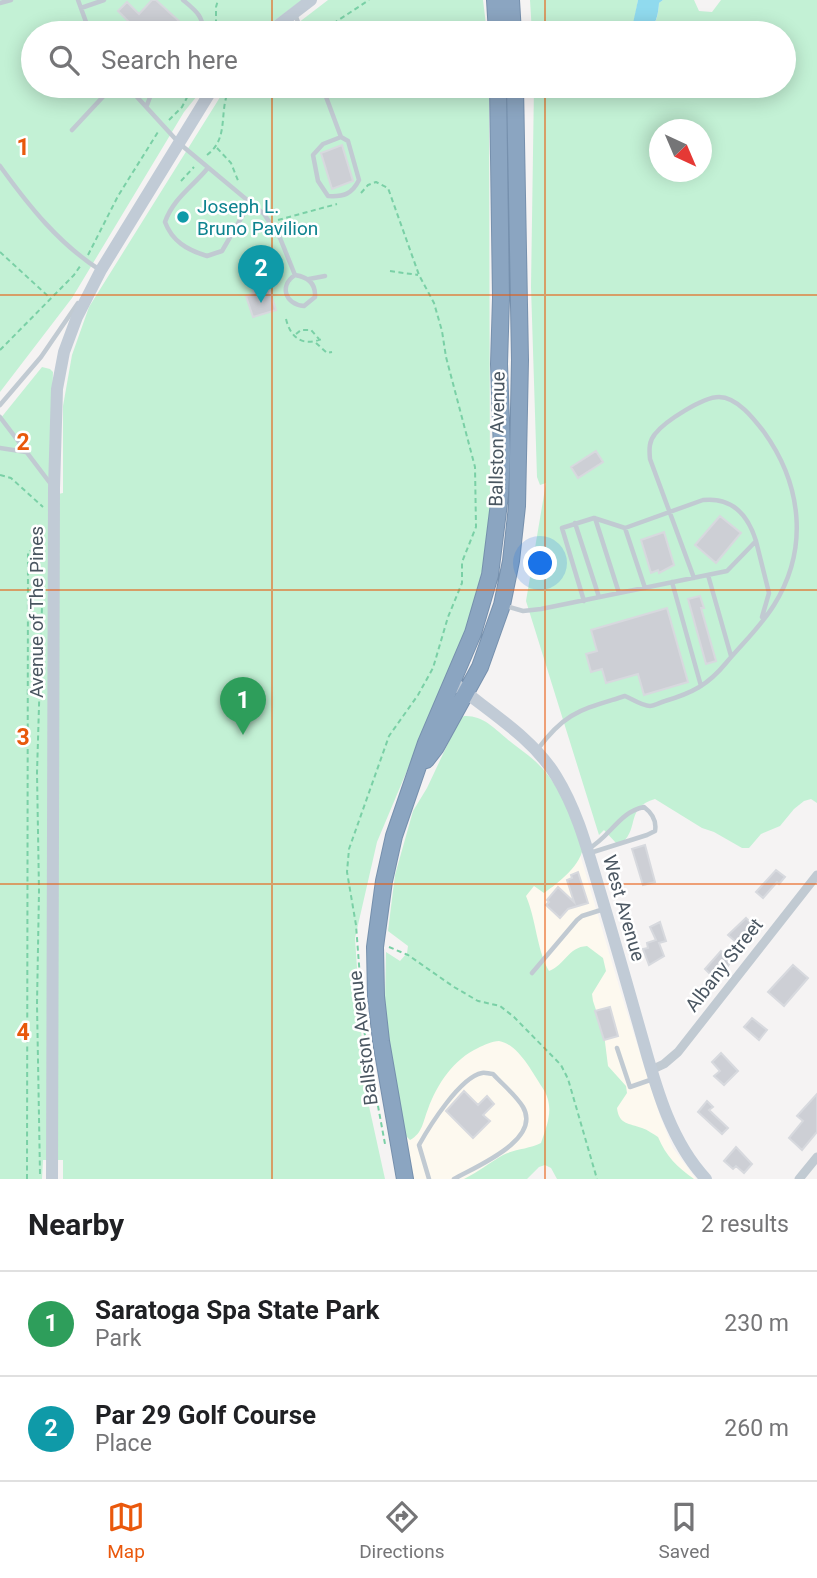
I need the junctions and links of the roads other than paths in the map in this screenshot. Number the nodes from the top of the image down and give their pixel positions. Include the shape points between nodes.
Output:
1 (10, 0) edge
2 (78, 0) edge
3 (104, 0) edge
4 (183, 0) edge
5 (311, 0) edge
6 (495, 0) edge
7 (511, 0) edge
8 (0, 3) edge
9 (81, 8) junction
10 (295, 13) junction
11 (86, 21) edge
12 (203, 21) edge
13 (284, 21) edge
14 (298, 21) edge
15 (496, 21) edge
16 (512, 21) edge
17 (102, 98) edge
18 (140, 98) edge
19 (150, 98) edge
20 (207, 98) edge
21 (326, 98) edge
22 (498, 98) edge
23 (515, 98) edge
24 (147, 105) junction
25 (72, 130) dead end
26 (341, 137) junction
27 (180, 144) junction
28 (0, 166) edge
29 (207, 169) junction
30 (250, 203) junction
31 (101, 270) junction
32 (295, 275) junction
33 (325, 276) dead end
34 (309, 279) junction
35 (0, 405) edge
36 (0, 417) edge
37 (0, 448) edge
38 (27, 453) junction
39 (54, 488) junction
40 (670, 512) junction
41 (594, 518) junction
42 (575, 523) junction
43 (625, 528) junction
44 (756, 541) junction
45 (708, 575) junction
46 (694, 578) junction
47 (672, 582) junction
48 (645, 588) junction
49 (619, 593) junction
50 (599, 597) junction
51 (584, 601) junction
52 (502, 605) junction
53 (761, 621) junction
54 (731, 657) junction
55 (701, 686) junction
56 (460, 688) junction
57 (537, 751) junction
58 (588, 851) junction
59 (817, 875) edge
60 (605, 909) junction
61 (532, 974) dead end
62 (617, 1048) dead end
63 (653, 1074) junction
64 (419, 1145) junction
65 (393, 1150) junction
66 (817, 1157) edge
67 (52, 1179) edge
68 (405, 1179) edge
69 (429, 1179) edge
70 (454, 1179) edge
71 (706, 1179) edge
72 (799, 1179) edge

1 - 8 lane
2 - 9 lane
3 - 9 lane
4 - 12 lane
5 - 10 street
6 - 15 highway
7 - 16 highway
9 - 11 lane
10 - 13 street
10 - 14 lane
17 - 25 lane
18 - 24 lane
19 - 24 lane
20 - 27 street, Avenue of The Pines
21 - 26 lane
22 - 56 highway, Ballston Avenue via 500,495 490,575
23 - 52 highway, Ballston Avenue via 520,360 517,506
24 - 27 lane
26 - 26 lane via 323,144 313,155 318,181 328,195 341,197 354,190 359,180 348,141
27 - 29 lane
27 - 31 street, Avenue of The Pines
28 - 31 lane via 44,222
29 - 30 lane
29 - 30 lane via 169,210 164,222 170,236 206,256 222,251
30 - 32 lane via 273,225
31 - 35 lane via 41,357
31 - 39 street, Avenue of The Pines via 64,352 57,389
32 - 34 lane
32 - 34 lane via 285,288 298,306 315,297
33 - 34 lane
36 - 38 lane
37 - 38 lane
38 - 39 lane
39 - 67 street, Avenue of The Pines
40 - 43 lane
40 - 44 lane via 703,500 730,503 742,513
40 - 46 lane
40 - 53 lane via 650,458 654,435 701,402 720,397 738,404 778,451 798,521 787,581
41 - 42 lane
41 - 43 lane
41 - 49 lane
42 - 50 lane
42 - 51 lane via 562,528
43 - 48 lane
44 - 45 lane via 727,571
44 - 53 lane via 769,593
45 - 46 lane
45 - 54 lane
46 - 47 lane
47 - 48 lane
47 - 55 lane
48 - 49 lane
49 - 50 lane
50 - 51 lane
51 - 52 lane via 523,611
52 - 56 highway, Ballston Avenue via 480,667
53 - 54 lane
54 - 55 lane
55 - 57 lane via 649,706 625,696 585,708 554,727
56 - 57 street, West Avenue
56 - 65 highway, Ballston Avenue via 436,747 418,771 394,836 384,881 375,947 376,996
57 - 58 street, West Avenue via 569,798
58 - 58 lane via 630,810 644,807 652,813 655,831
58 - 60 street, West Avenue
59 - 63 street, Albany Street via 678,1052
60 - 61 lane via 577,920
60 - 63 street, West Avenue
62 - 63 lane via 630,1087
63 - 71 street, West Avenue via 674,1131
64 - 65 lane
64 - 69 lane
64 - 70 lane via 443,1105 481,1073 493,1074 523,1107 525,1128 498,1155
65 - 68 highway, Ballston Avenue
66 - 72 street

